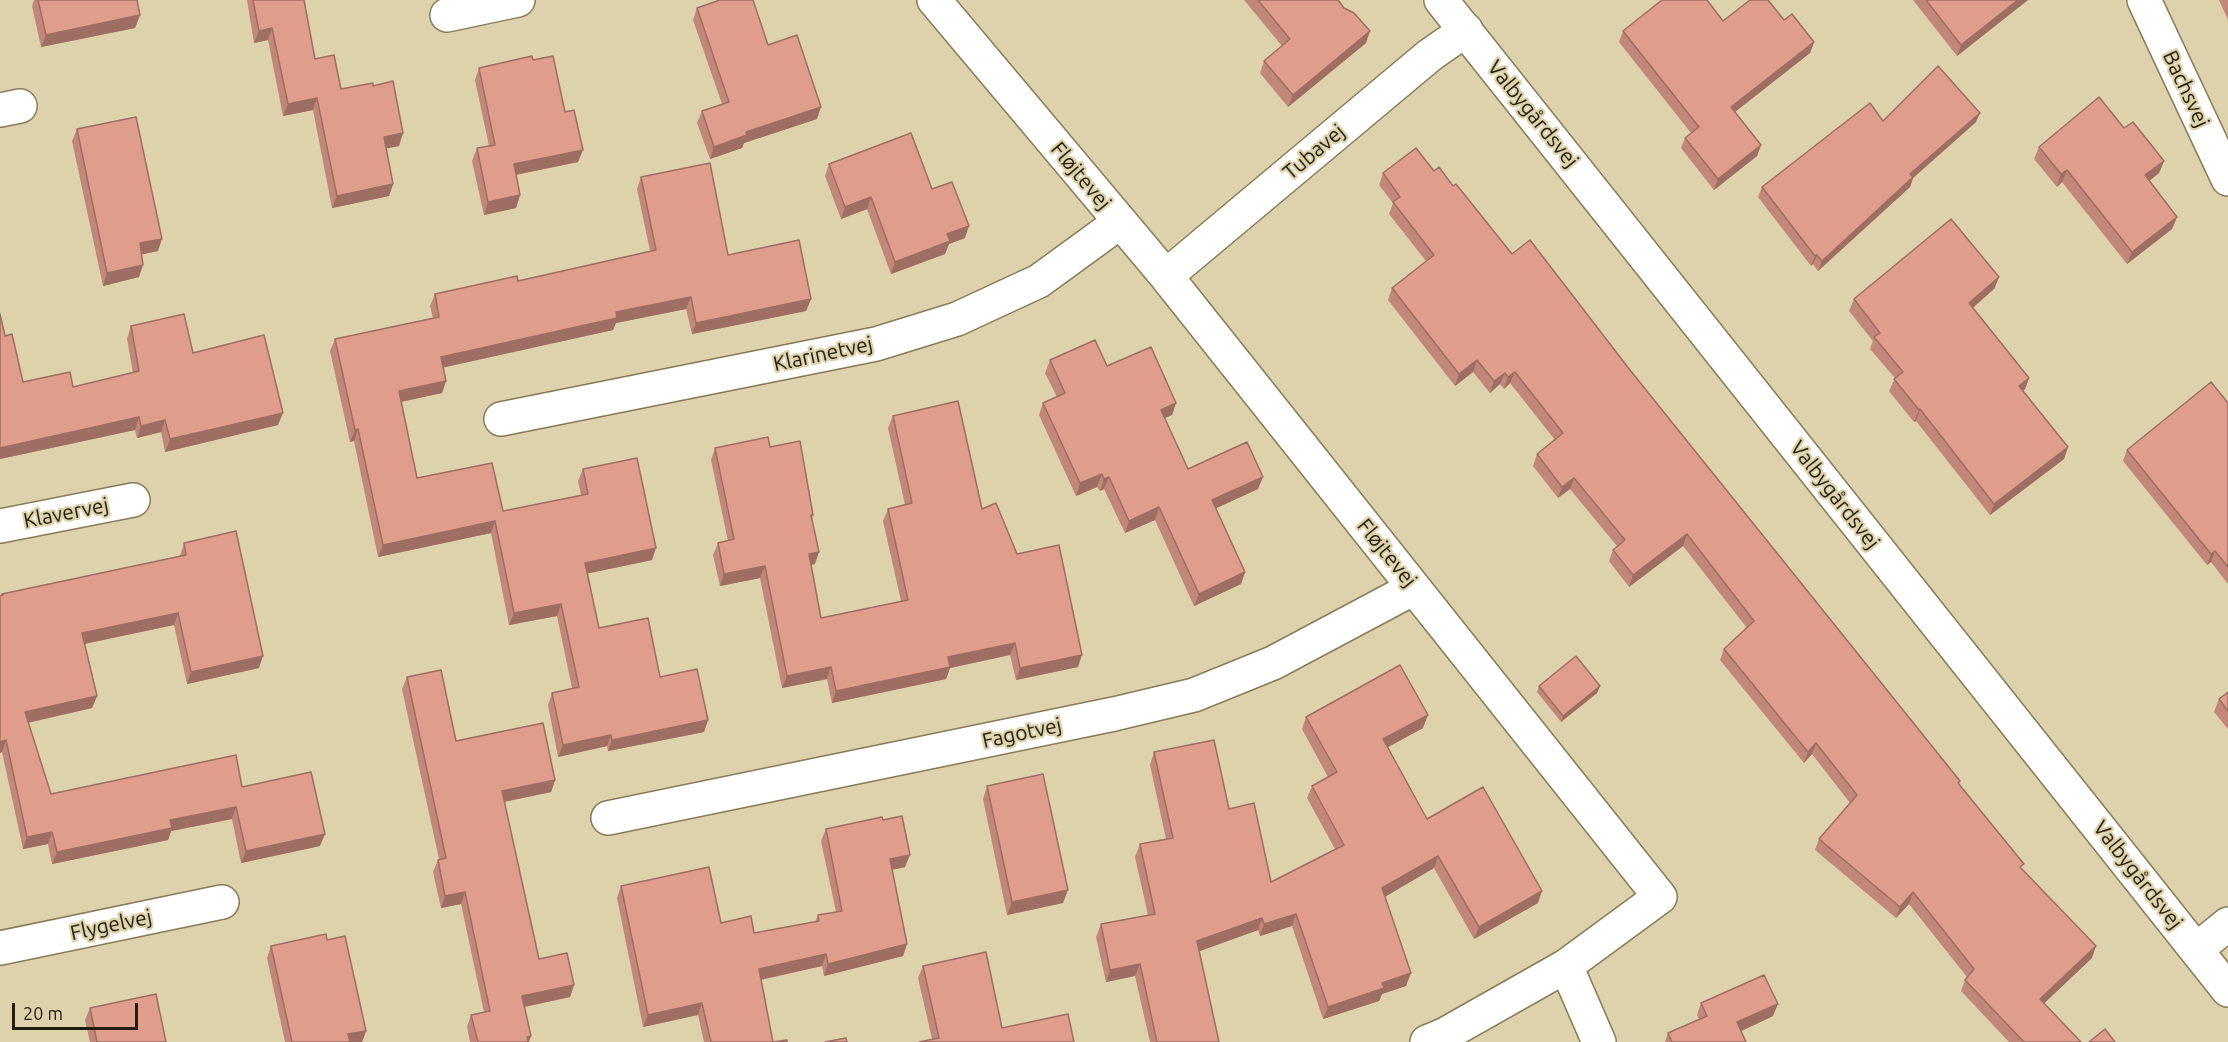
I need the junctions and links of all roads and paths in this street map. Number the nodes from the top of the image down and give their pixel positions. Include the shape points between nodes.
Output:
1 (518, 0) edge
2 (934, 0) edge
3 (1441, 0) edge
4 (2144, 0) edge
5 (447, 15) dead end
6 (1466, 30) junction
7 (2228, 179) edge
8 (1120, 222) junction
9 (1166, 276) junction
10 (501, 419) dead end
11 (133, 500) dead end
12 (0, 526) edge
13 (1414, 588) junction
14 (608, 818) dead end
15 (222, 902) dead end
16 (2228, 924) edge
17 (0, 948) edge
18 (2197, 949) junction
19 (1566, 966) junction
20 (2228, 990) edge
21 (1427, 1042) edge
22 (1599, 1042) edge

1 - 5 street
2 - 8 street, Fløjtevej
3 - 6 street, Valbygårdsvej
4 - 7 street, Bachsvej
6 - 9 street, Tubavej via 1430,55
6 - 18 street, Valbygårdsvej
8 - 9 street, Fløjtevej
8 - 10 street, Klarinetvej via 1039,281 957,319 876,344
9 - 13 street, Fløjtevej
11 - 12 street, Klavervej
13 - 14 street, Fagotvej via 1274,663 1194,695
13 - 19 street, Fløjtevej via 1660,897
15 - 17 street, Flygelvej
16 - 18 street
18 - 20 street, Valbygårdsvej
19 - 21 street, Fløjtevej
19 - 22 street

